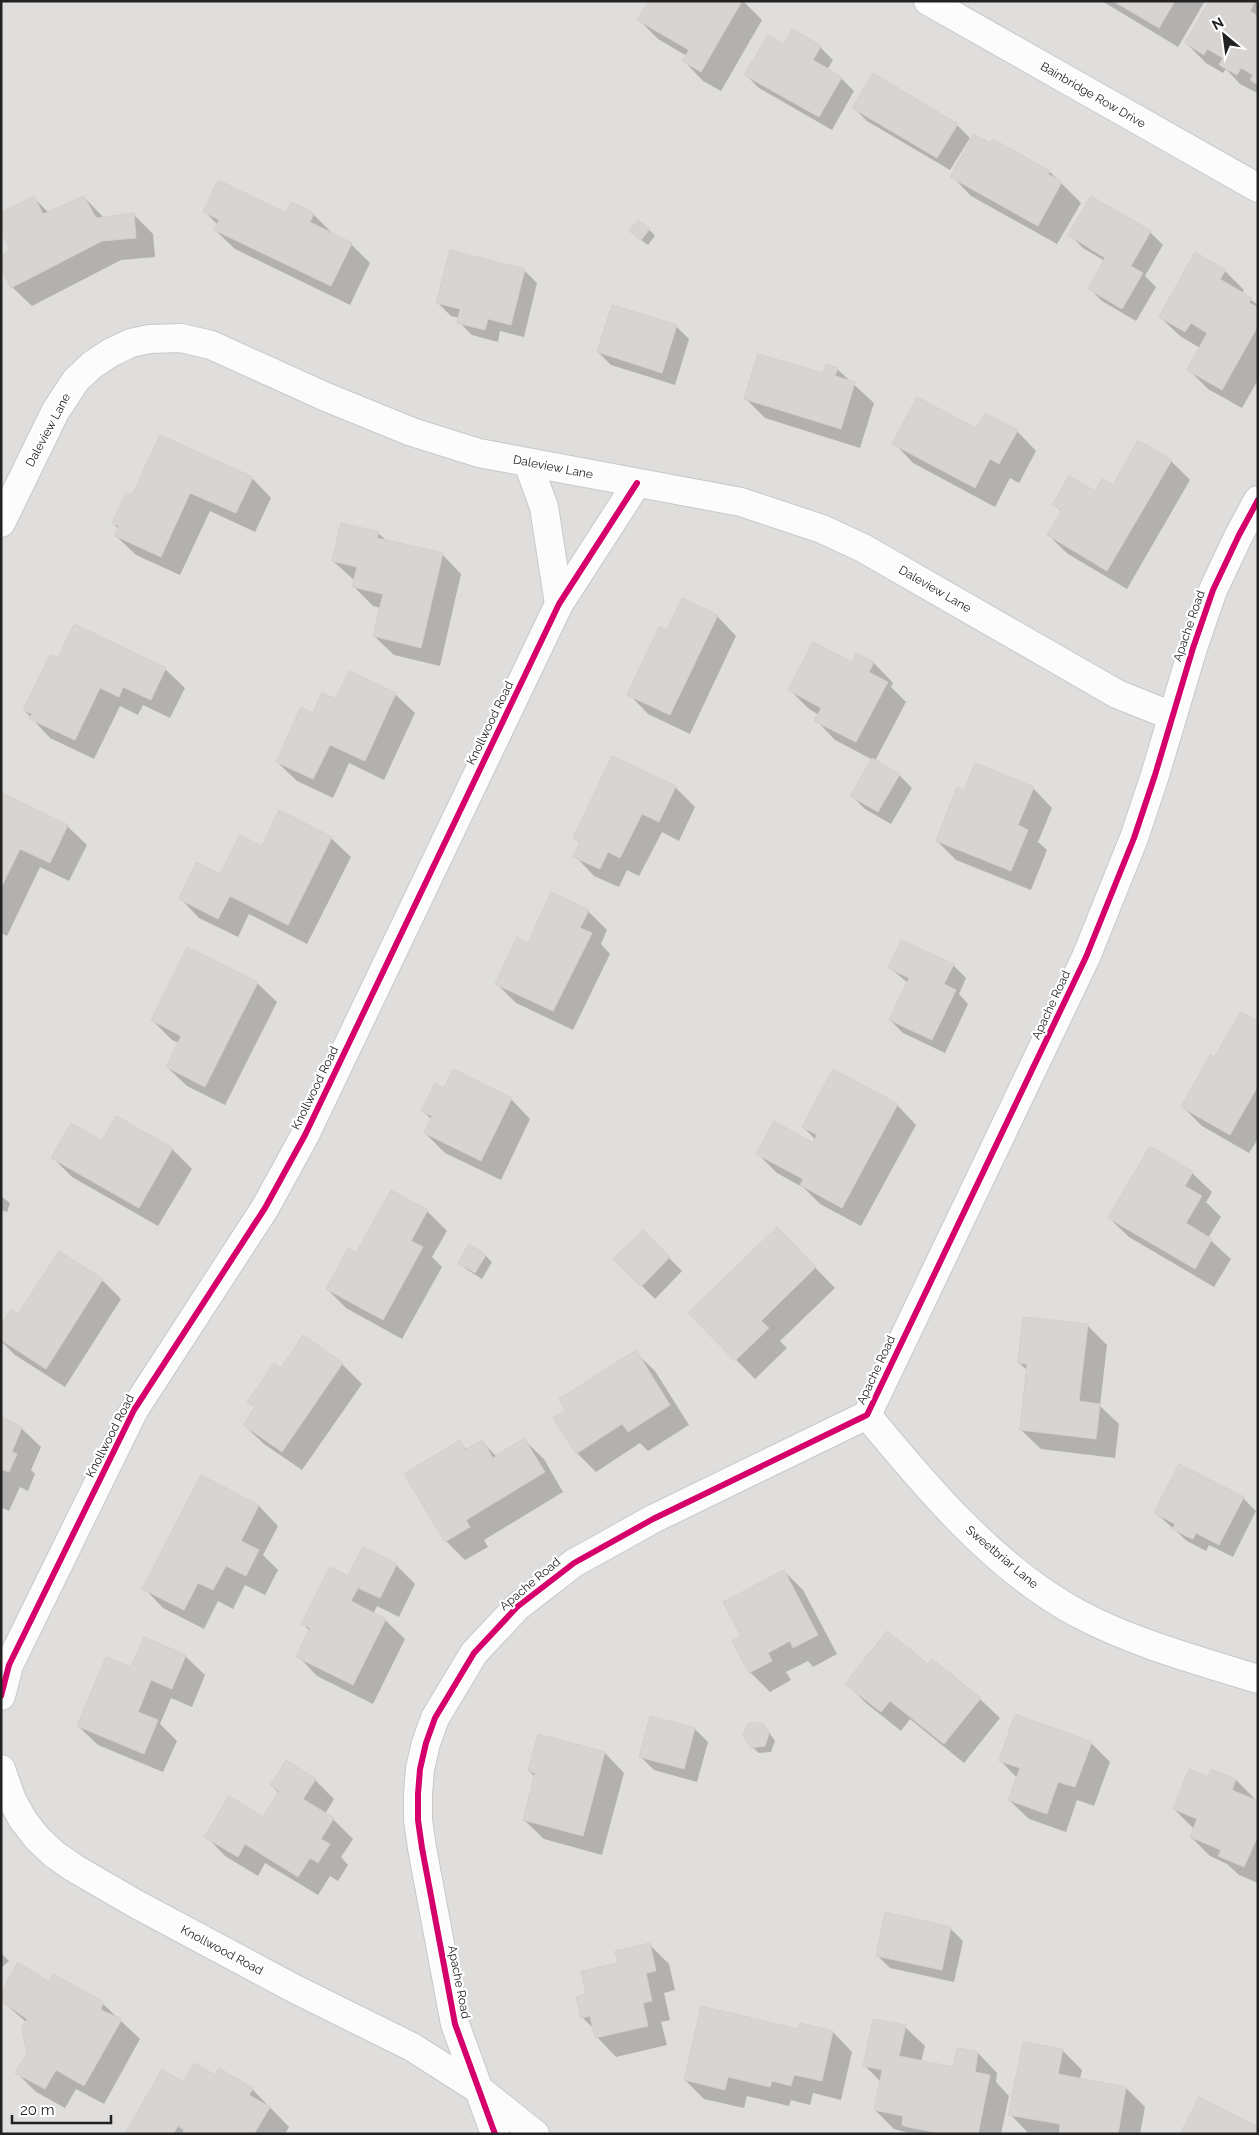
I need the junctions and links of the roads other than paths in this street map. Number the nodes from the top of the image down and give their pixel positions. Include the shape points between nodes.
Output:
1 (928, 1) edge
2 (1258, 188) edge
3 (528, 463) junction
4 (637, 483) junction
5 (1258, 500) edge
6 (1, 524) edge
7 (559, 604) junction
8 (1172, 716) junction
9 (867, 1415) junction
10 (1258, 1679) edge
11 (1, 1696) edge
12 (1, 1769) edge
13 (481, 2091) junction
14 (495, 2134) edge
15 (535, 2134) edge

1 - 2 street, Bainbridge Row Drive
3 - 4 street, Daleview Lane
3 - 6 street, Daleview Lane via 479,453 412,432 211,345 181,338 149,339 110,353 76,380 55,412
3 - 7 street via 544,506
4 - 7 street, Knollwood Road
4 - 8 street, Daleview Lane via 741,502 822,529 863,548 1117,694
5 - 8 street, Apache Road via 1213,590
7 - 11 street, Knollwood Road via 305,1134 264,1208 134,1410 9,1665
8 - 9 street, Apache Road via 1134,838 1086,957
9 - 10 street, Sweetbriar Lane via 903,1460 964,1525 1026,1580 1078,1614 1148,1645
9 - 13 street, Apache Road via 653,1519 574,1563 517,1607 474,1653 461,1672 435,1718 426,1743 418,1820 456,2024
12 - 13 street, Knollwood Road via 23,1820 54,1854 74,1868 295,1989 412,2047
13 - 14 street, Apache Road
13 - 15 street, Knollwood Road

